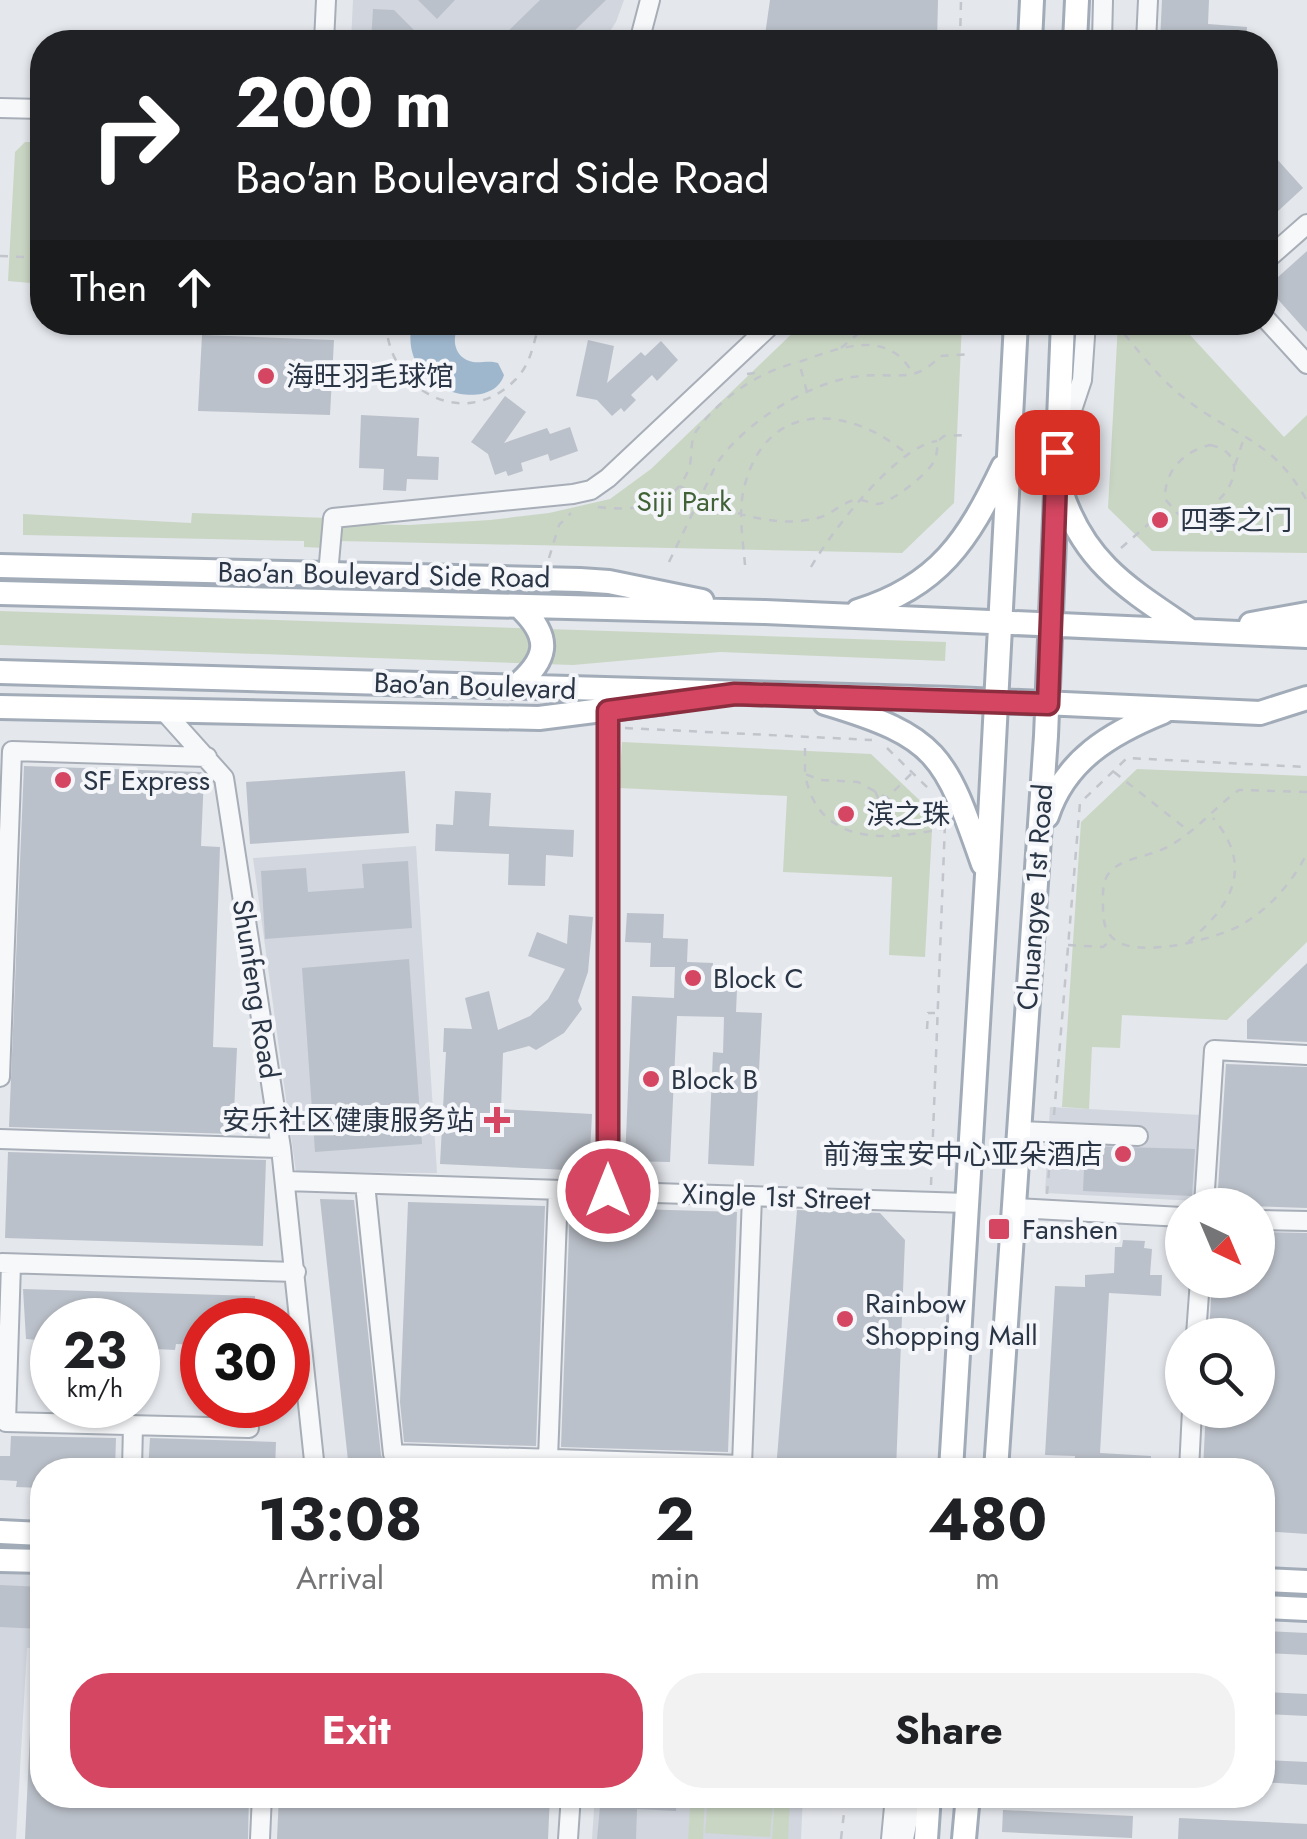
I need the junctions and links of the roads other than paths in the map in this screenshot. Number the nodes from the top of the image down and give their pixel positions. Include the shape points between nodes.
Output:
1 (326, 0) edge
2 (650, 0) edge
3 (1032, 0) edge
4 (1077, 0) edge
5 (1104, 0) edge
6 (1148, 0) edge
7 (325, 30) edge
8 (646, 30) edge
9 (1031, 30) edge
10 (1076, 30) edge
11 (1103, 30) edge
12 (1147, 30) edge
13 (0, 108) edge
14 (30, 109) edge
15 (1307, 224) edge
16 (1278, 250) edge
17 (1278, 332) edge
18 (760, 335) edge
19 (1015, 335) edge
20 (1062, 335) edge
21 (1085, 335) edge
22 (1307, 364) edge
23 (1057, 452) junction
24 (1009, 455) junction
25 (1056, 477) junction
26 (2, 565) edge
27 (328, 574) junction
28 (0, 593) edge
29 (521, 608) junction
30 (765, 612) junction
31 (1307, 614) edge
32 (841, 616) junction
33 (999, 623) junction
34 (1052, 625) junction
35 (1200, 632) junction
36 (1307, 636) edge
37 (0, 672) edge
38 (515, 688) junction
39 (735, 694) junction
40 (798, 695) junction
41 (1307, 698) edge
42 (995, 701) junction
43 (1048, 704) junction
44 (0, 706) edge
45 (1174, 707) junction
46 (163, 710) junction
47 (608, 719) junction
48 (207, 757) junction
49 (1039, 844) junction
50 (987, 875) junction
51 (1307, 1055) edge
52 (0, 1077) edge
53 (1020, 1130) junction
54 (1138, 1136) dead end
55 (0, 1139) edge
56 (281, 1148) junction
57 (285, 1181) junction
58 (365, 1184) junction
59 (1205, 1188) edge
60 (558, 1190) junction
61 (608, 1191) junction
62 (752, 1196) junction
63 (968, 1203) junction
64 (1014, 1208) junction
65 (1165, 1216) edge
66 (1275, 1220) edge
67 (1307, 1221) edge
68 (6, 1264) edge
69 (296, 1272) junction
70 (30, 1423) edge
71 (134, 1428) edge
72 (1191, 1428) edge
73 (133, 1458) edge
74 (314, 1458) edge
75 (394, 1458) edge
76 (548, 1458) edge
77 (742, 1458) edge
78 (952, 1458) edge
79 (997, 1458) edge
80 (1189, 1458) edge
81 (0, 1532) edge
82 (30, 1533) edge
83 (0, 1560) edge
84 (30, 1561) edge
85 (1275, 1581) edge
86 (1307, 1582) edge
87 (1275, 1607) edge
88 (1307, 1608) edge
89 (261, 1808) edge
90 (570, 1808) edge
91 (894, 1808) edge
92 (910, 1808) edge
93 (928, 1808) edge
94 (967, 1808) edge
95 (260, 1839) edge
96 (568, 1839) edge
97 (890, 1839) edge
98 (904, 1839) edge
99 (926, 1839) edge
100 (964, 1839) edge

1 - 7 street
2 - 8 street
3 - 9 main road
4 - 10 main road
5 - 11 street
6 - 12 street
13 - 14 street
15 - 16 street
17 - 22 street
18 - 27 street via 592,490 333,518
19 - 24 main road, Chuangye 1st Road
20 - 23 main road, Chuangye 1st Road
21 - 23 street via 1081,388
23 - 25 main road, Chuangye 1st Road
24 - 32 main road via 973,526 944,564 905,593
24 - 33 main road, Chuangye 1st Road
25 - 34 main road, Chuangye 1st Road
25 - 35 main road via 1090,552 1118,581
26 - 27 main road, Bao'an Boulevard Side Road
27 - 30 main road, Bao'an Boulevard Side Road via 610,582
28 - 29 main road
29 - 30 main road
29 - 38 main road via 543,640 533,672
30 - 32 main road
31 - 35 main road
32 - 33 main road
33 - 34 main road
33 - 42 main road, Chuangye 1st Road
34 - 35 main road
34 - 43 main road, Chuangye 1st Road
35 - 36 main road
37 - 38 main road, Bao'an Boulevard
38 - 39 main road, Bao'an Boulevard
39 - 40 main road, Bao'an Boulevard
39 - 47 main road
40 - 42 main road, Bao'an Boulevard
40 - 50 main road via 885,723 932,753 950,775
41 - 45 main road, Bao'an Boulevard via 1260,712
42 - 43 main road, Bao'an Boulevard
42 - 50 main road, Chuangye 1st Road
43 - 45 main road, Bao'an Boulevard
43 - 49 main road, Chuangye 1st Road
44 - 46 main road
45 - 49 main road via 1086,754 1057,790
46 - 47 main road
46 - 48 street, Shunfeng Road
47 - 61 street
48 - 52 street via 12,751
48 - 56 street, Shunfeng Road via 224,778
49 - 53 main road, Chuangye 1st Road
50 - 63 main road, Chuangye 1st Road
51 - 59 street via 1214,1050
53 - 54 street
53 - 64 main road, Chuangye 1st Road
55 - 56 street
56 - 57 street, Shunfeng Road
57 - 58 street, Xingle 1st Street
57 - 69 street, Shunfeng Road
58 - 60 street, Xingle 1st Street
58 - 75 street
60 - 61 street, Xingle 1st Street
60 - 76 street
61 - 62 street, Xingle 1st Street
62 - 63 street, Xingle 1st Street
62 - 77 street
63 - 78 main road, Chuangye 1st Road
64 - 65 street
64 - 79 main road, Chuangye 1st Road
66 - 67 street
68 - 69 street
68 - 70 street via 6,1422
69 - 74 street, Shunfeng Road
71 - 73 street
72 - 80 street
81 - 82 main road
83 - 84 main road
85 - 86 main road
87 - 88 main road
89 - 95 street
90 - 96 street
91 - 97 street
92 - 98 street
93 - 99 main road
94 - 100 main road

